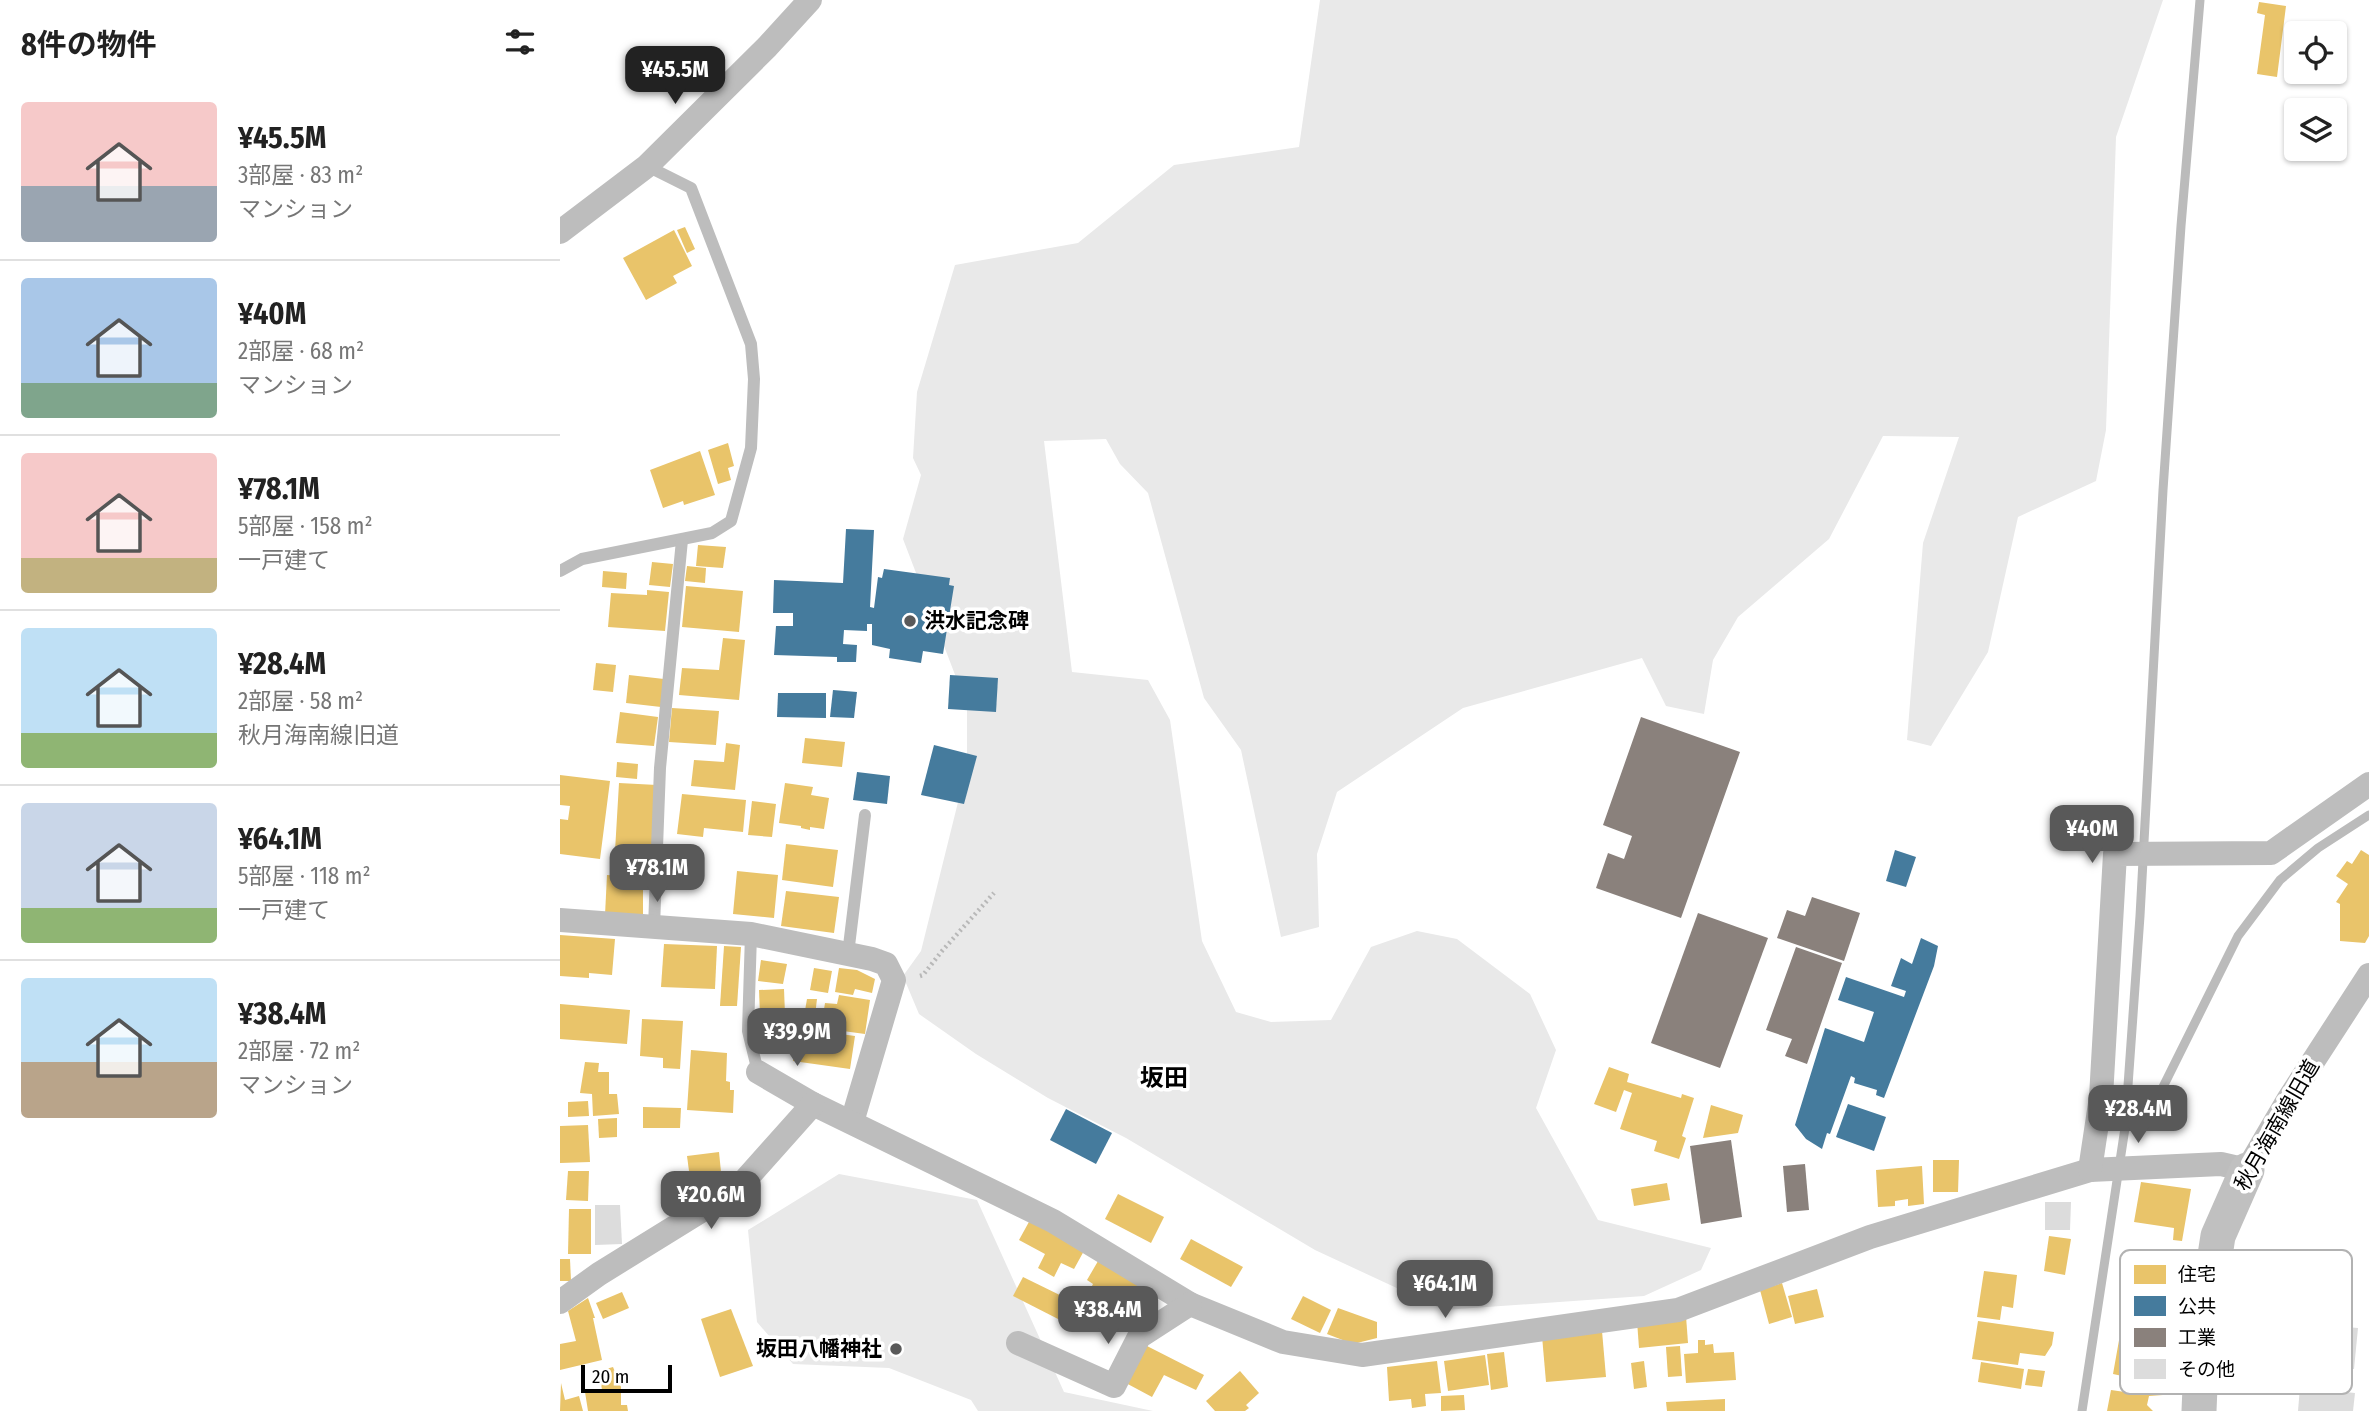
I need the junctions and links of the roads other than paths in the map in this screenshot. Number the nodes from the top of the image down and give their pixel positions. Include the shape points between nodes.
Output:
1 (810, 0) edge
2 (647, 166) junction
3 (560, 232) edge
4 (682, 540) junction
5 (560, 571) edge
6 (2369, 784) edge
7 (864, 815) dead end
8 (560, 919) edge
9 (654, 927) junction
10 (751, 934) junction
11 (848, 954) junction
12 (2369, 975) edge
13 (758, 1072) joint
14 (813, 1104) junction
15 (852, 1122) junction
16 (2097, 1170) junction
17 (2247, 1170) junction
18 (2216, 1250) edge
19 (560, 1302) edge
20 (1190, 1304) junction
21 (1018, 1343) dead end

1 - 2 street
2 - 3 street
2 - 4 lane via 691,188 751,344 751,448 732,521 712,533
4 - 5 lane via 582,559
4 - 9 lane via 660,768
6 - 16 street via 2271,853 2115,854
7 - 11 lane
8 - 9 street
9 - 10 street
10 - 11 street
10 - 13 lane via 748,1031
11 - 15 street via 886,964 894,980
12 - 17 street, 秋月海南線旧道
13 - 14 street
14 - 15 street
14 - 19 street via 738,1188
15 - 20 street via 1053,1221
16 - 17 street via 2221,1164
16 - 20 street via 1870,1237 1678,1310 1362,1354 1283,1342
17 - 18 street, 秋月海南線旧道
20 - 21 street via 1139,1336 1114,1386

